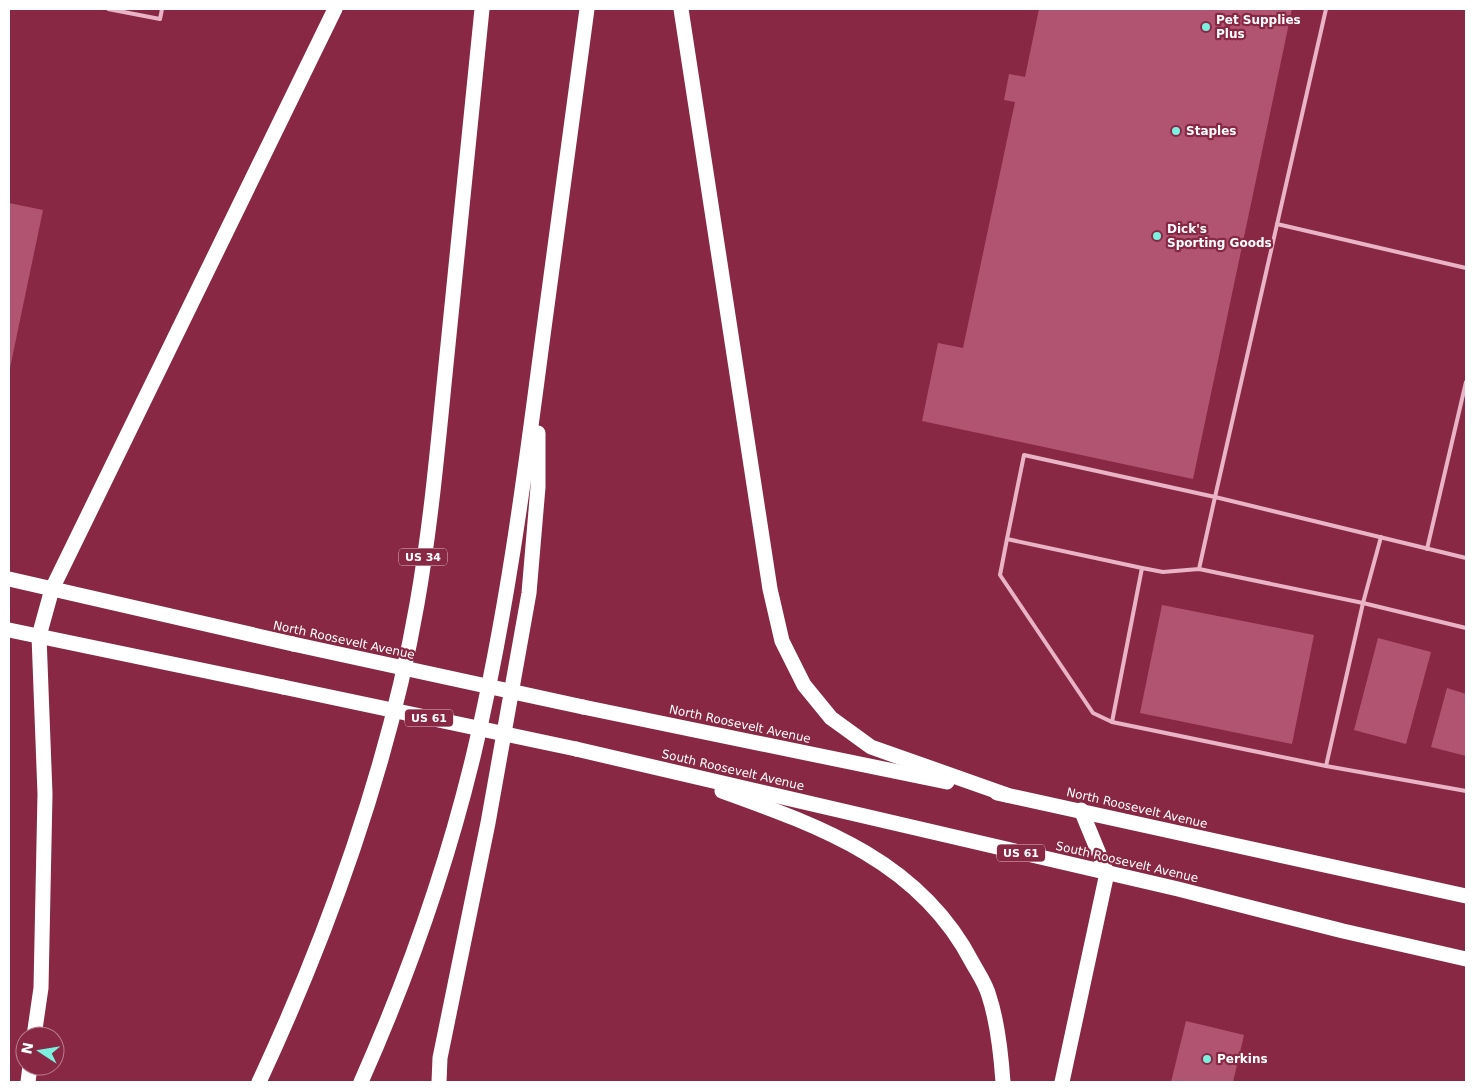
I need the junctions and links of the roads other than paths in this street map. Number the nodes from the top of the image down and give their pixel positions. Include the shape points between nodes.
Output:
1 (108, 9) edge
2 (162, 9) edge
3 (336, 9) edge
4 (482, 9) edge
5 (588, 9) edge
6 (681, 9) edge
7 (1326, 9) edge
8 (1278, 224) junction
9 (1466, 268) edge
10 (539, 367) junction
11 (1466, 382) edge
12 (1460, 408) junction
13 (1466, 410) edge
14 (1215, 497) junction
15 (1381, 537) junction
16 (1007, 540) junction
17 (1427, 548) junction
18 (1466, 558) edge
19 (1142, 568) junction
20 (1199, 569) junction
21 (9, 579) edge
22 (52, 589) junction
23 (1363, 603) junction
24 (1466, 628) edge
25 (9, 630) edge
26 (39, 636) junction
27 (1112, 722) junction
28 (1326, 766) junction
29 (655, 767) junction
30 (1466, 791) edge
31 (1007, 795) junction
32 (1081, 810) junction
33 (1107, 873) junction
34 (1466, 896) edge
35 (1466, 959) edge
36 (35, 1026) edge
37 (259, 1082) edge
38 (361, 1082) edge
39 (438, 1082) edge
40 (1003, 1082) edge
41 (1062, 1082) edge

1 - 2 lane via 160,19
3 - 22 highway
4 - 37 highway, US 34 via 438,448 417,604 368,802 326,926
5 - 10 highway
6 - 31 highway via 770,589 782,642 804,684 831,718 871,747
7 - 8 lane
8 - 9 lane
8 - 14 lane
10 - 38 highway via 501,625 474,753 418,942
10 - 39 highway via 538,486 529,593
11 - 12 lane
12 - 13 lane
12 - 17 lane
14 - 15 lane
14 - 16 lane via 1024,455
14 - 20 lane
15 - 17 lane
15 - 23 lane
16 - 19 lane
16 - 27 lane via 1000,575 1093,713
17 - 18 lane
19 - 20 lane via 1163,572
19 - 27 lane
20 - 23 lane
21 - 22 highway, North Roosevelt Avenue
22 - 26 highway
22 - 31 highway, North Roosevelt Avenue, bridge via 583,707
23 - 24 lane
23 - 28 lane
25 - 26 highway, US 61
26 - 29 highway, South Roosevelt Avenue / US 61, bridge
26 - 36 highway via 45,794 40,988
27 - 28 lane
28 - 30 lane
29 - 33 highway, South Roosevelt Avenue / US 61
29 - 40 highway via 798,818 873,856 915,887 952,929 989,995
31 - 32 highway, North Roosevelt Avenue
32 - 33 highway
32 - 34 highway, North Roosevelt Avenue
33 - 35 highway, South Roosevelt Avenue / US 61
33 - 41 highway

